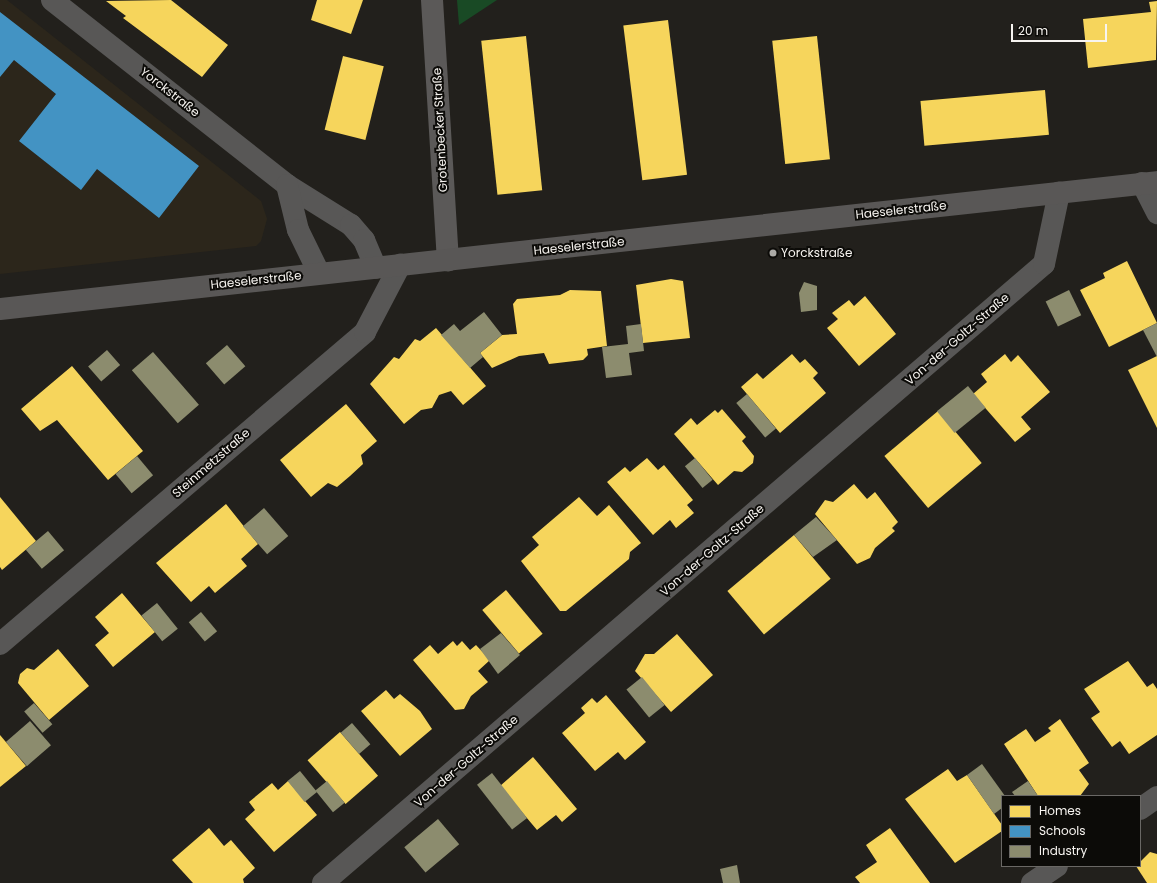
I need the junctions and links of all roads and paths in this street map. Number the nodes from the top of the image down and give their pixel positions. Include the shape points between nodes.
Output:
1 (52, 0) edge
2 (432, 0) edge
3 (1149, 182) edge
4 (287, 185) junction
5 (1059, 193) junction
6 (1157, 213) edge
7 (448, 261) junction
8 (400, 265) junction
9 (376, 268) junction
10 (319, 273) junction
11 (0, 309) edge
12 (0, 644) edge
13 (1157, 797) edge
14 (1141, 808) edge
15 (1056, 867) edge
16 (323, 883) edge
17 (1032, 883) edge

1 - 4 street, Yorckstraße
2 - 7 main road, Grotenbecker Straße
3 - 5 main road, Haeselerstraße
3 - 6 street
4 - 9 street, Yorckstraße via 351,225 364,240
4 - 10 street via 298,230
5 - 7 main road, Haeselerstraße
5 - 16 street, Von-der-Goltz-Straße via 1044,264
7 - 8 main road, Haeselerstraße
8 - 9 main road, Haeselerstraße
8 - 12 street, Steinmetzstraße via 365,332
9 - 10 main road, Haeselerstraße
10 - 11 main road, Haeselerstraße
13 - 14 street
15 - 17 street

